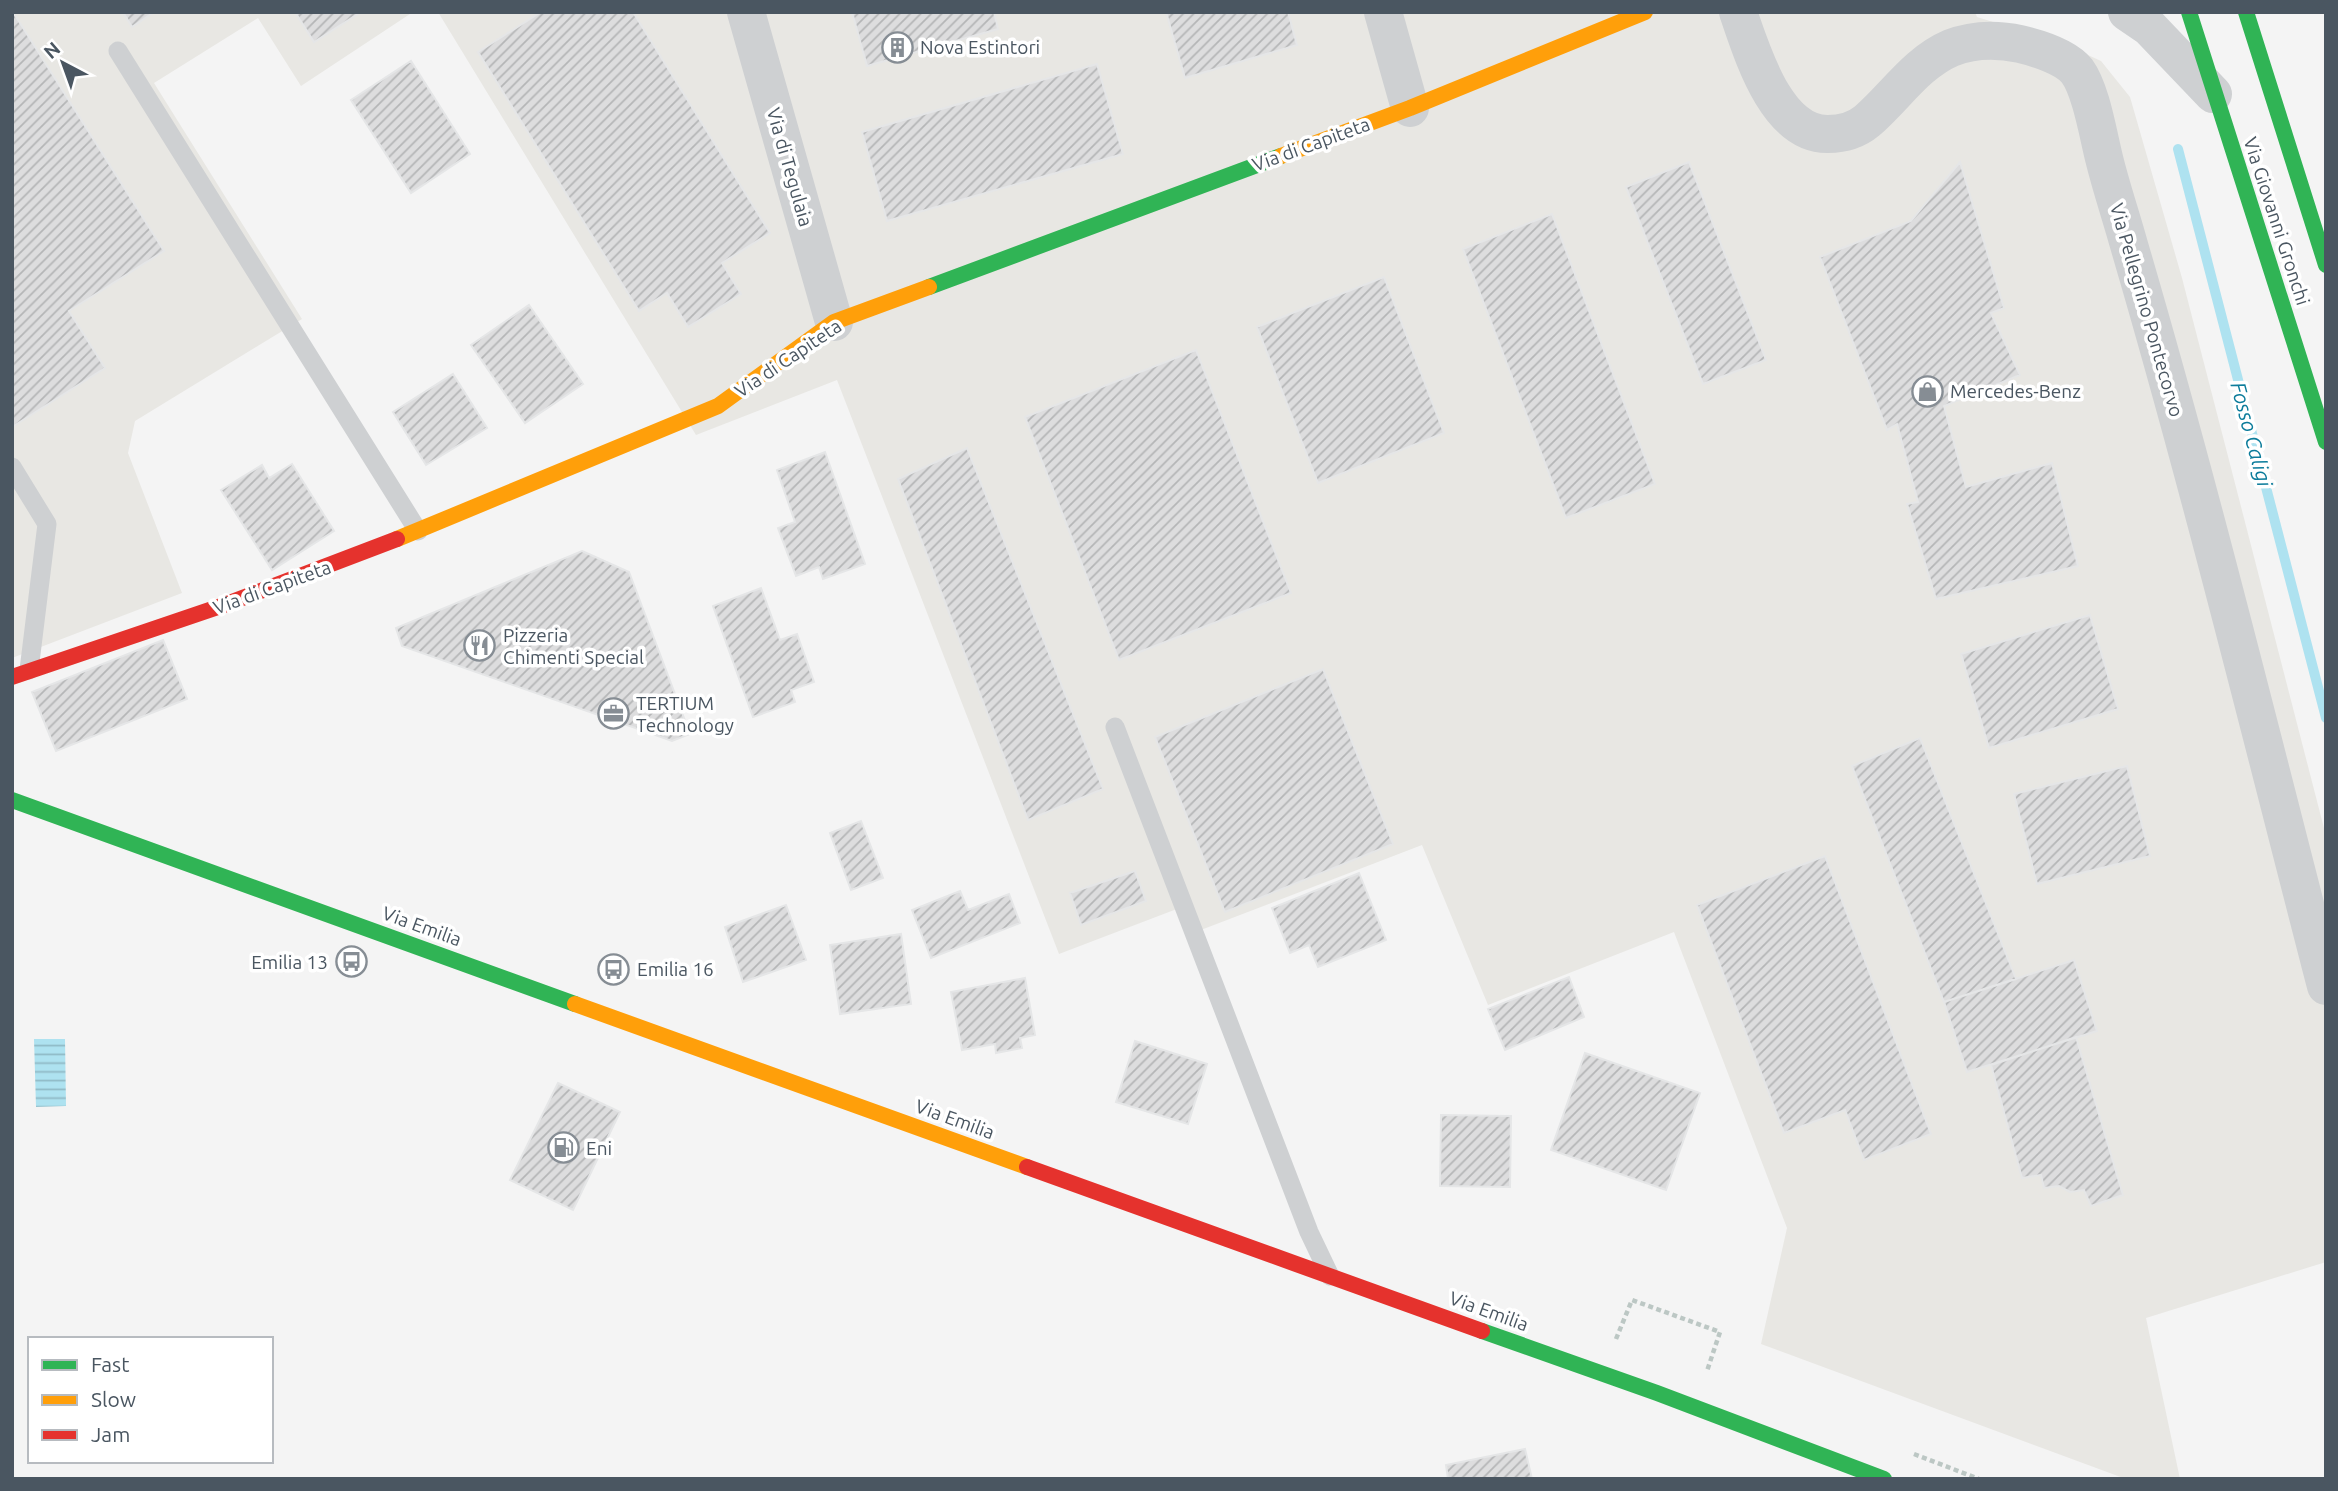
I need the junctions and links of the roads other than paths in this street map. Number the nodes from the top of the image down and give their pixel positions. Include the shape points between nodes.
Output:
1 (746, 12) edge
2 (1383, 12) edge
3 (1645, 12) edge
4 (1738, 12) edge
5 (2127, 12) edge
6 (2189, 12) edge
7 (2246, 12) edge
8 (118, 51) dead end
9 (2213, 94) junction
10 (1410, 108) junction
11 (2326, 265) edge
12 (834, 322) junction
13 (2326, 442) edge
14 (12, 467) edge
15 (418, 531) junction
16 (21, 673) edge
17 (1115, 727) dead end
18 (12, 800) edge
19 (2326, 986) edge
20 (1330, 1277) junction
21 (1884, 1479) edge

1 - 12 street, Via di Tegulaia
2 - 10 street
3 - 10 main road, Via di Capiteta
4 - 19 street, Via Pellegrino Pontecorvo via 1758,68 1782,110 1819,134 1844,134 1865,123 1920,68 1951,48 1983,39 2050,53 2076,69 2088,97 2229,608
5 - 9 street via 2149,27
6 - 9 main road, Via Giovanni Gronchi
7 - 11 main road, Via Giovanni Gronchi
8 - 15 lane
9 - 13 main road, Via Giovanni Gronchi
10 - 12 main road, Via di Capiteta
12 - 15 main road, Via di Capiteta via 718,405
14 - 16 lane via 47,524
15 - 16 main road, Via di Capiteta via 224,605
17 - 20 lane
18 - 20 main road, Via Emilia
20 - 21 main road, Via Emilia

